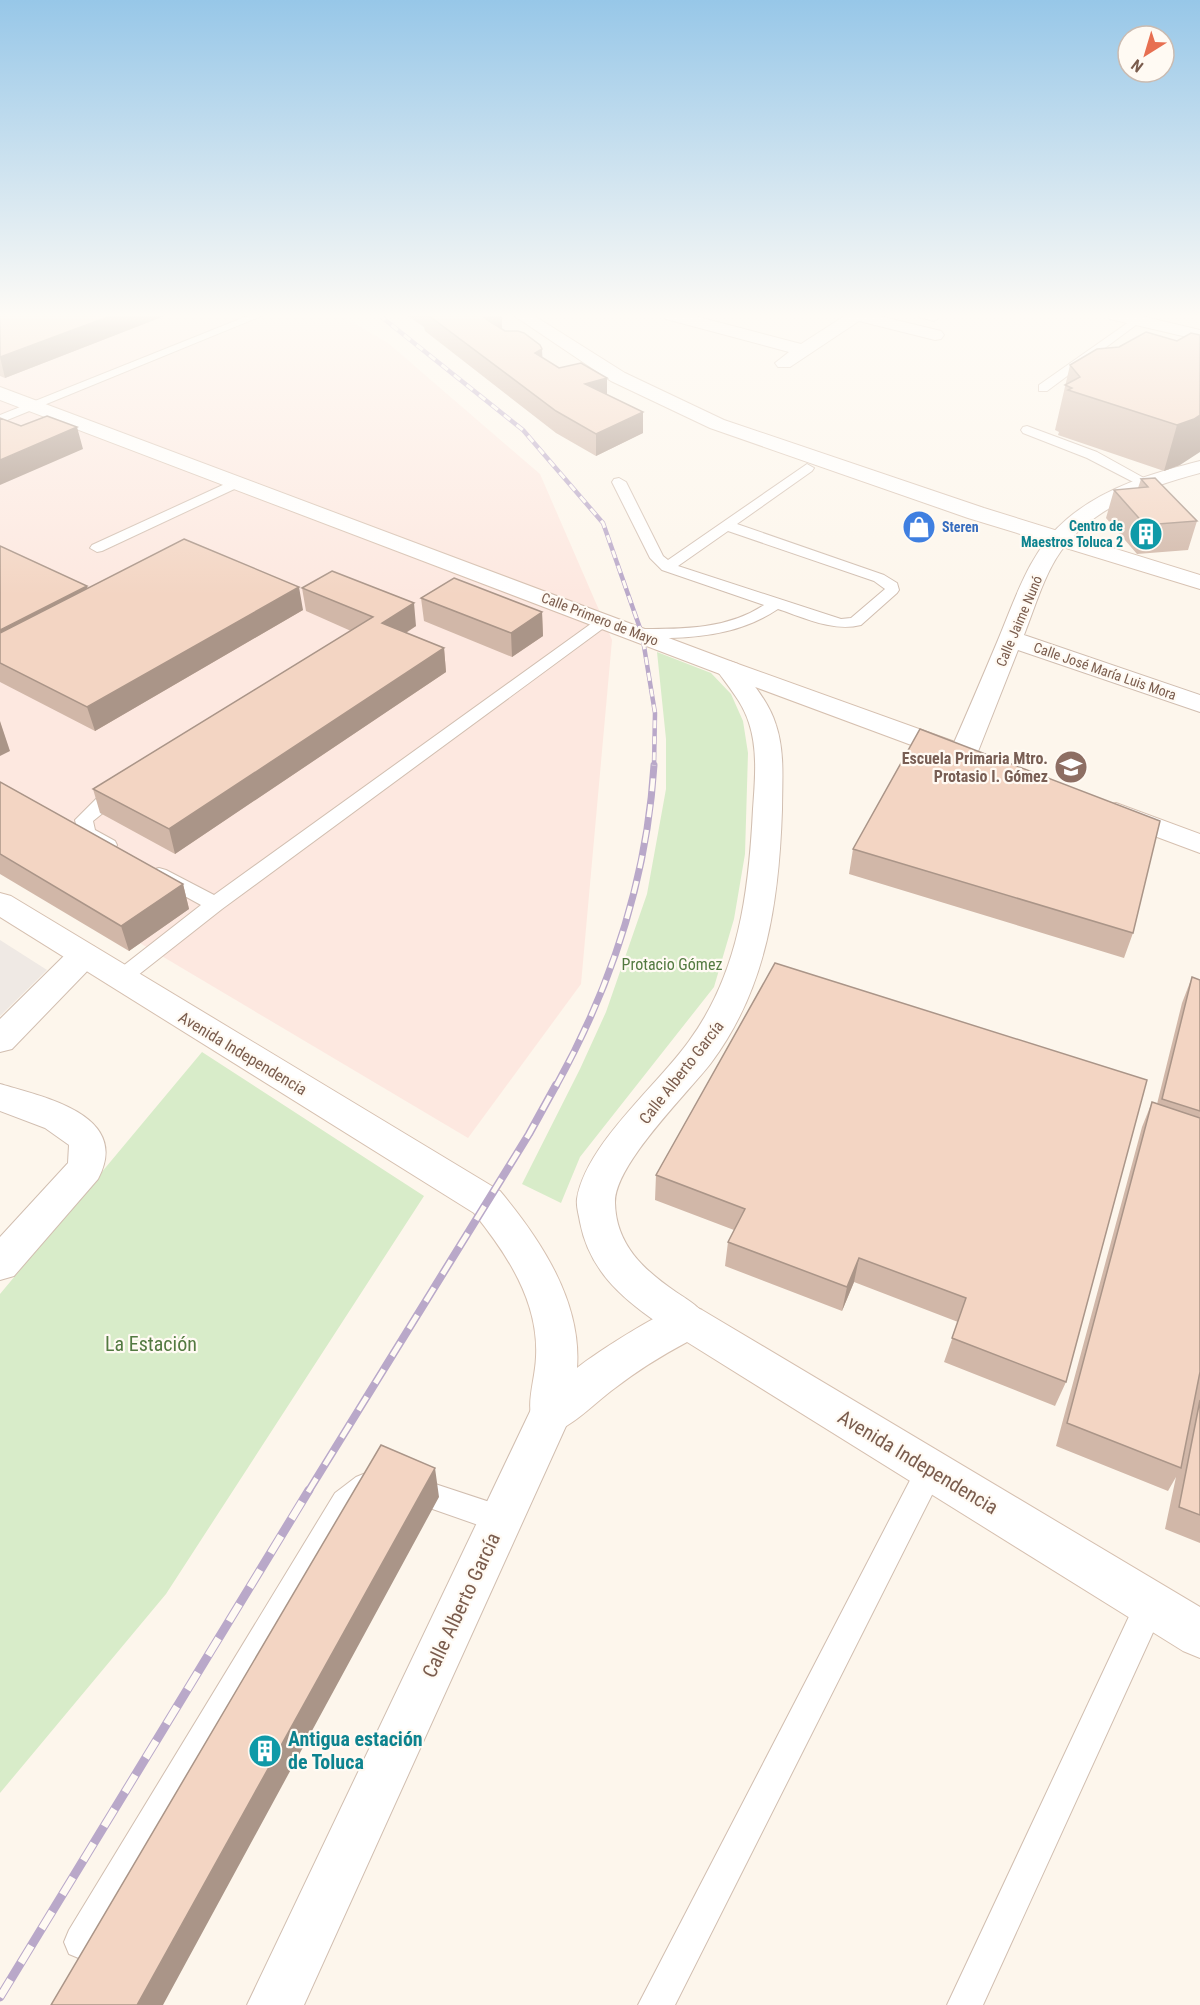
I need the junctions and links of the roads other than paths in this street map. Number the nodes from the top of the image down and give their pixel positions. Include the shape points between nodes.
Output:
1 (25, 409) edge
2 (43, 409) edge
3 (651, 409) edge
4 (681, 409) edge
5 (0, 419) edge
6 (1027, 430) dead end
7 (1200, 466) edge
8 (807, 468) junction
9 (238, 482) junction
10 (618, 482) dead end
11 (1132, 493) junction
12 (976, 513) junction
13 (725, 525) junction
14 (1059, 539) junction
15 (97, 548) dead end
16 (666, 567) junction
17 (1200, 582) edge
18 (774, 605) junction
19 (604, 621) junction
20 (642, 634) junction
21 (1011, 639) junction
22 (729, 669) junction
23 (1200, 704) edge
24 (974, 758) joint
25 (131, 784) edge
26 (1092, 803) edge
27 (1200, 844) edge
28 (121, 853) edge
29 (148, 868) edge
30 (0, 903) edge
31 (215, 904) junction
32 (84, 955) junction
33 (121, 978) junction
34 (0, 1040) edge
35 (0, 1097) edge
36 (487, 1202) joint
37 (0, 1264) edge
38 (638, 1287) joint
39 (688, 1322) junction
40 (550, 1415) junction
41 (930, 1470) junction
42 (501, 1519) junction
43 (1151, 1604) junction
44 (1200, 1635) edge
45 (81, 1942) dead end
46 (275, 2005) edge
47 (656, 2005) edge
48 (965, 2005) edge

1 - 5 lane
2 - 9 main road, Calle Primero de Mayo
3 - 8 main road via 710,435
4 - 12 main road via 757,439
6 - 11 lane via 1092,455
7 - 11 main road, Calle Jaime Nunó
8 - 12 main road via 910,501
8 - 13 lane
9 - 15 lane
9 - 19 main road, Calle Primero de Mayo
10 - 16 lane via 647,541
11 - 14 main road, Calle Jaime Nunó via 1084,516
12 - 14 main road
13 - 16 lane
13 - 18 lane via 879,578 892,586 889,594 848,624
14 - 17 main road
14 - 21 main road, Calle Jaime Nunó via 1038,574
16 - 18 lane
18 - 20 lane via 748,622 727,628
19 - 20 main road, Calle Primero de Mayo
19 - 31 lane
20 - 22 main road, Calle Primero de Mayo
21 - 23 main road, Calle José María Luis Mora
21 - 24 main road, Calle Jaime Nunó
22 - 24 main road, Calle Primero de Mayo
22 - 38 main road, Calle Alberto García via 765,729 769,769 766,852 756,928 741,981 727,1012 605,1171 596,1200 600,1236 617,1267
25 - 28 lane via 84,820 86,833
26 - 27 main road
29 - 31 lane
30 - 32 main road, Avenida Independencia
31 - 33 lane
32 - 33 main road, Avenida Independencia
32 - 34 main road
33 - 36 main road, Avenida Independencia
35 - 37 main road via 71,1126 84,1137 88,1149 85,1169
36 - 40 main road, Calle Alberto García via 531,1260 551,1311 557,1353
38 - 39 main road, Avenida Independencia
39 - 40 main road via 643,1345
39 - 41 main road, Avenida Independencia
40 - 42 main road, Calle Alberto García
41 - 43 main road, Avenida Independencia
41 - 47 lane
42 - 45 lane via 403,1486 366,1486 345,1503
42 - 46 main road, Calle Alberto García
43 - 44 main road, Avenida Independencia
43 - 48 lane

